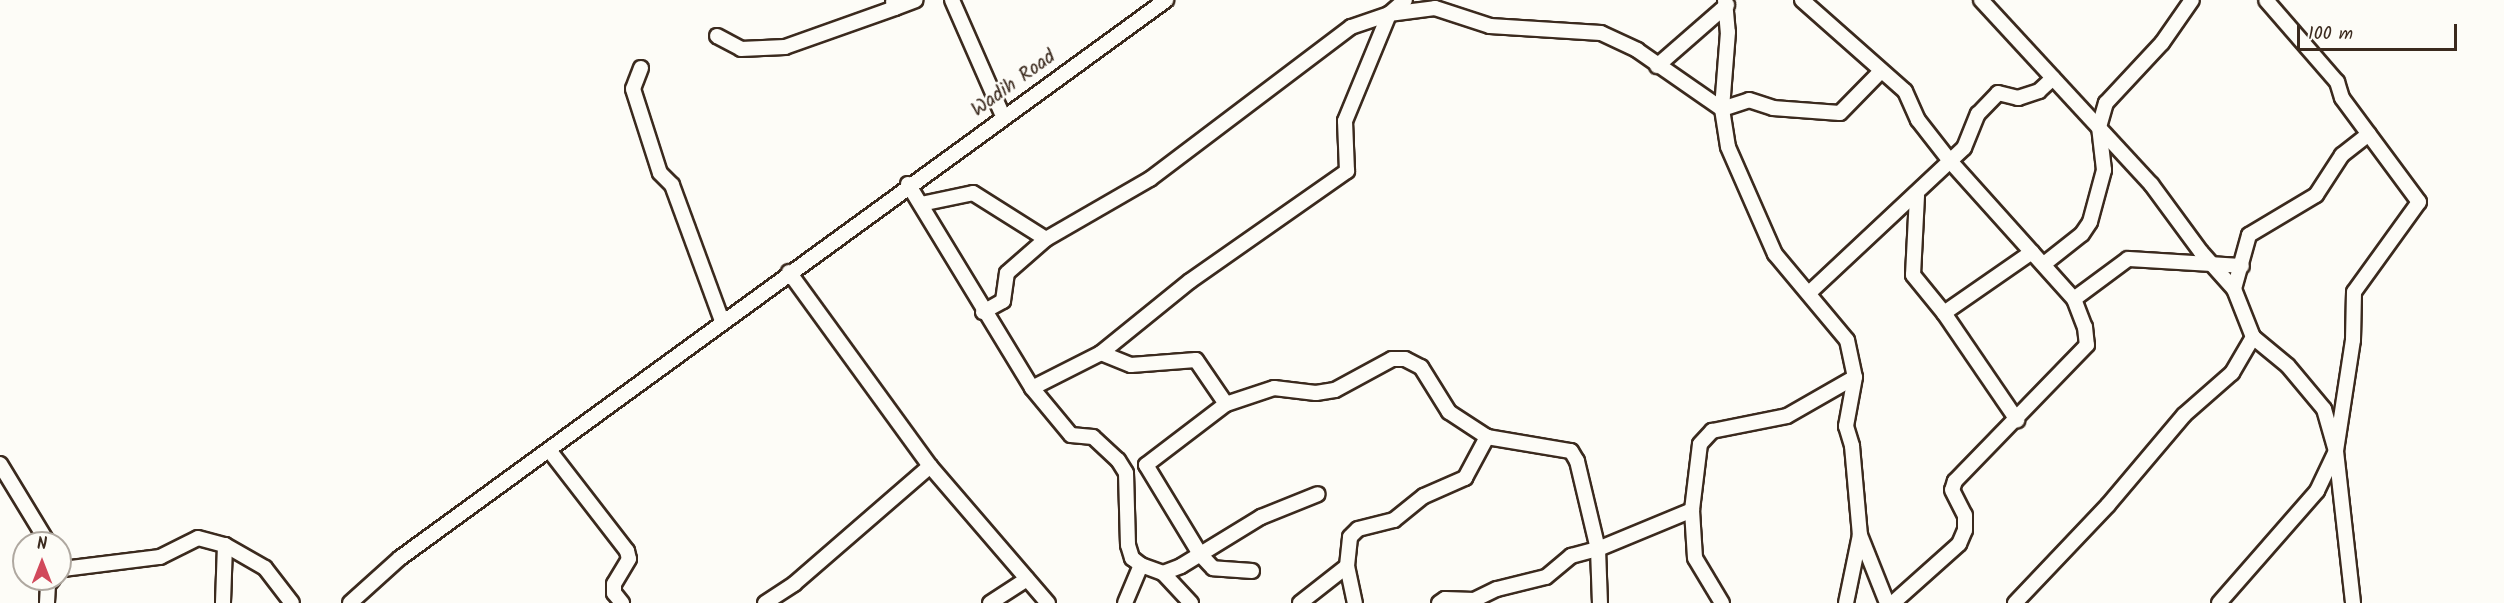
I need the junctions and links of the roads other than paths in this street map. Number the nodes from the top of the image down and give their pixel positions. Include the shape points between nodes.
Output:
1 (916, 0) edge
2 (952, 0) edge
3 (1166, 0) edge
4 (1405, 0) edge
5 (1802, 0) edge
6 (1981, 0) edge
7 (2192, 0) edge
8 (2266, 0) edge
9 (1726, 3) edge
10 (894, 4) edge
11 (1389, 14) junction
12 (717, 36) dead end
13 (1657, 66) junction
14 (641, 68) dead end
15 (1881, 71) junction
16 (2053, 78) junction
17 (1722, 110) junction
18 (1003, 116) junction
19 (2099, 126) junction
20 (2369, 134) junction
21 (1950, 161) junction
22 (908, 184) junction
23 (1917, 196) junction
24 (921, 204) junction
25 (1046, 238) junction
26 (2032, 252) junction
27 (2044, 264) junction
28 (2214, 264) junction
29 (2242, 266) junction
30 (789, 272) junction
31 (2234, 289) junction
32 (1809, 293) junction
33 (2074, 299) junction
34 (983, 312) junction
35 (1944, 313) junction
36 (722, 321) junction
37 (2253, 337) junction
38 (1101, 353) junction
39 (1855, 377) junction
40 (1032, 388) junction
41 (1226, 404) junction
42 (2017, 420) junction
43 (1487, 437) junction
44 (549, 450) junction
45 (2336, 451) junction
46 (0, 464) edge
47 (1146, 465) junction
48 (930, 466) junction
49 (1126, 473) junction
50 (1318, 494) dead end
51 (1692, 510) junction
52 (41, 531) edge
53 (1860, 535) junction
54 (225, 545) junction
55 (1598, 549) junction
56 (1200, 554) junction
57 (1141, 565) junction
58 (1347, 566) junction
59 (72, 569) edge
60 (1252, 571) dead end
61 (1162, 573) junction
62 (1027, 579) junction
63 (223, 603) edge
64 (292, 603) edge
65 (350, 603) edge
66 (622, 603) edge
67 (765, 603) edge
68 (990, 603) edge
69 (1048, 603) edge
70 (1125, 603) edge
71 (1191, 603) edge
72 (1300, 603) edge
73 (1355, 603) edge
74 (1439, 603) edge
75 (1600, 603) edge
76 (1722, 603) edge
77 (1846, 603) edge
78 (1887, 603) edge
79 (1893, 603) edge
80 (2015, 603) edge
81 (2219, 603) edge
82 (2353, 603) edge

1 - 10 street
2 - 18 street
3 - 18 street, Wadih Road
4 - 11 street
5 - 15 street via 1828,27 1880,65
6 - 16 street
7 - 19 street via 2162,43 2106,103
8 - 20 street via 2337,82 2342,98
9 - 13 street
9 - 17 street
10 - 12 street via 785,47 741,49
11 - 13 street via 1435,8 1490,26 1601,33 1637,50
11 - 25 street via 1351,27 1150,179
11 - 38 street via 1345,121 1347,171 1190,281
13 - 17 street
14 - 36 street via 633,89 660,173 672,185
15 - 17 street via 1840,113 1773,108 1749,100
15 - 21 street via 1905,91 1918,120
16 - 19 street
16 - 21 street via 2039,90 2018,98 1998,93 1978,114 1964,148
17 - 32 street via 1728,147 1775,254
18 - 22 street, Wadih Road
19 - 27 street via 2104,170 2090,222 2082,234
19 - 28 street
20 - 29 street via 2342,155 2316,195 2249,235
20 - 45 street via 2419,202 2354,292 2353,340
21 - 23 street
21 - 26 street
22 - 24 street
22 - 30 street, Wadih Road
23 - 32 street
23 - 35 street via 1912,275
24 - 25 street via 973,193
24 - 34 street
25 - 34 street via 1007,273 1003,302
26 - 27 street
26 - 35 street
27 - 33 street
28 - 29 street
28 - 31 street
28 - 33 street via 2128,260
29 - 31 street
30 - 36 street, Wadih Road
30 - 48 street
31 - 37 street
32 - 39 street via 1847,340
33 - 42 street via 2087,345
34 - 40 street
35 - 42 street
36 - 44 street, Wadih Road
37 - 45 street via 2288,366 2324,409
37 - 80 street via 2232,373 2184,415 2108,505
38 - 40 street
38 - 41 street via 1131,365 1196,360
39 - 51 street via 1787,416 1712,431 1701,444
39 - 53 street via 1846,426 1852,446
40 - 49 street via 1071,435 1094,436
41 - 43 street via 1274,388 1316,393 1335,390 1392,359 1405,359 1421,367 1449,412
41 - 47 street
42 - 79 street via 1955,481 1952,490 1965,522 1959,544
43 - 55 street via 1571,451 1577,461
43 - 58 street via 1465,478 1424,496 1394,520 1358,529 1350,537
44 - 65 street, Wadih Road via 400,558
44 - 66 street via 627,551 629,559 614,584 614,593
45 - 81 street via 2317,491
45 - 82 street
46 - 52 street
47 - 49 street
47 - 56 street
48 - 62 street
48 - 67 street via 794,584
49 - 57 street via 1128,545 1132,558
50 - 56 street via 1261,517
51 - 55 street
51 - 76 street via 1695,558
53 - 77 street
53 - 78 street
54 - 59 street via 198,538 160,557
54 - 63 street
54 - 64 street via 265,568
55 - 74 street via 1571,556 1537,580 1497,589 1474,600 1445,599
55 - 75 street
56 - 60 street via 1213,568
56 - 61 street
57 - 61 street
57 - 70 street
58 - 72 street
58 - 73 street
61 - 71 street
62 - 68 street
62 - 69 street

